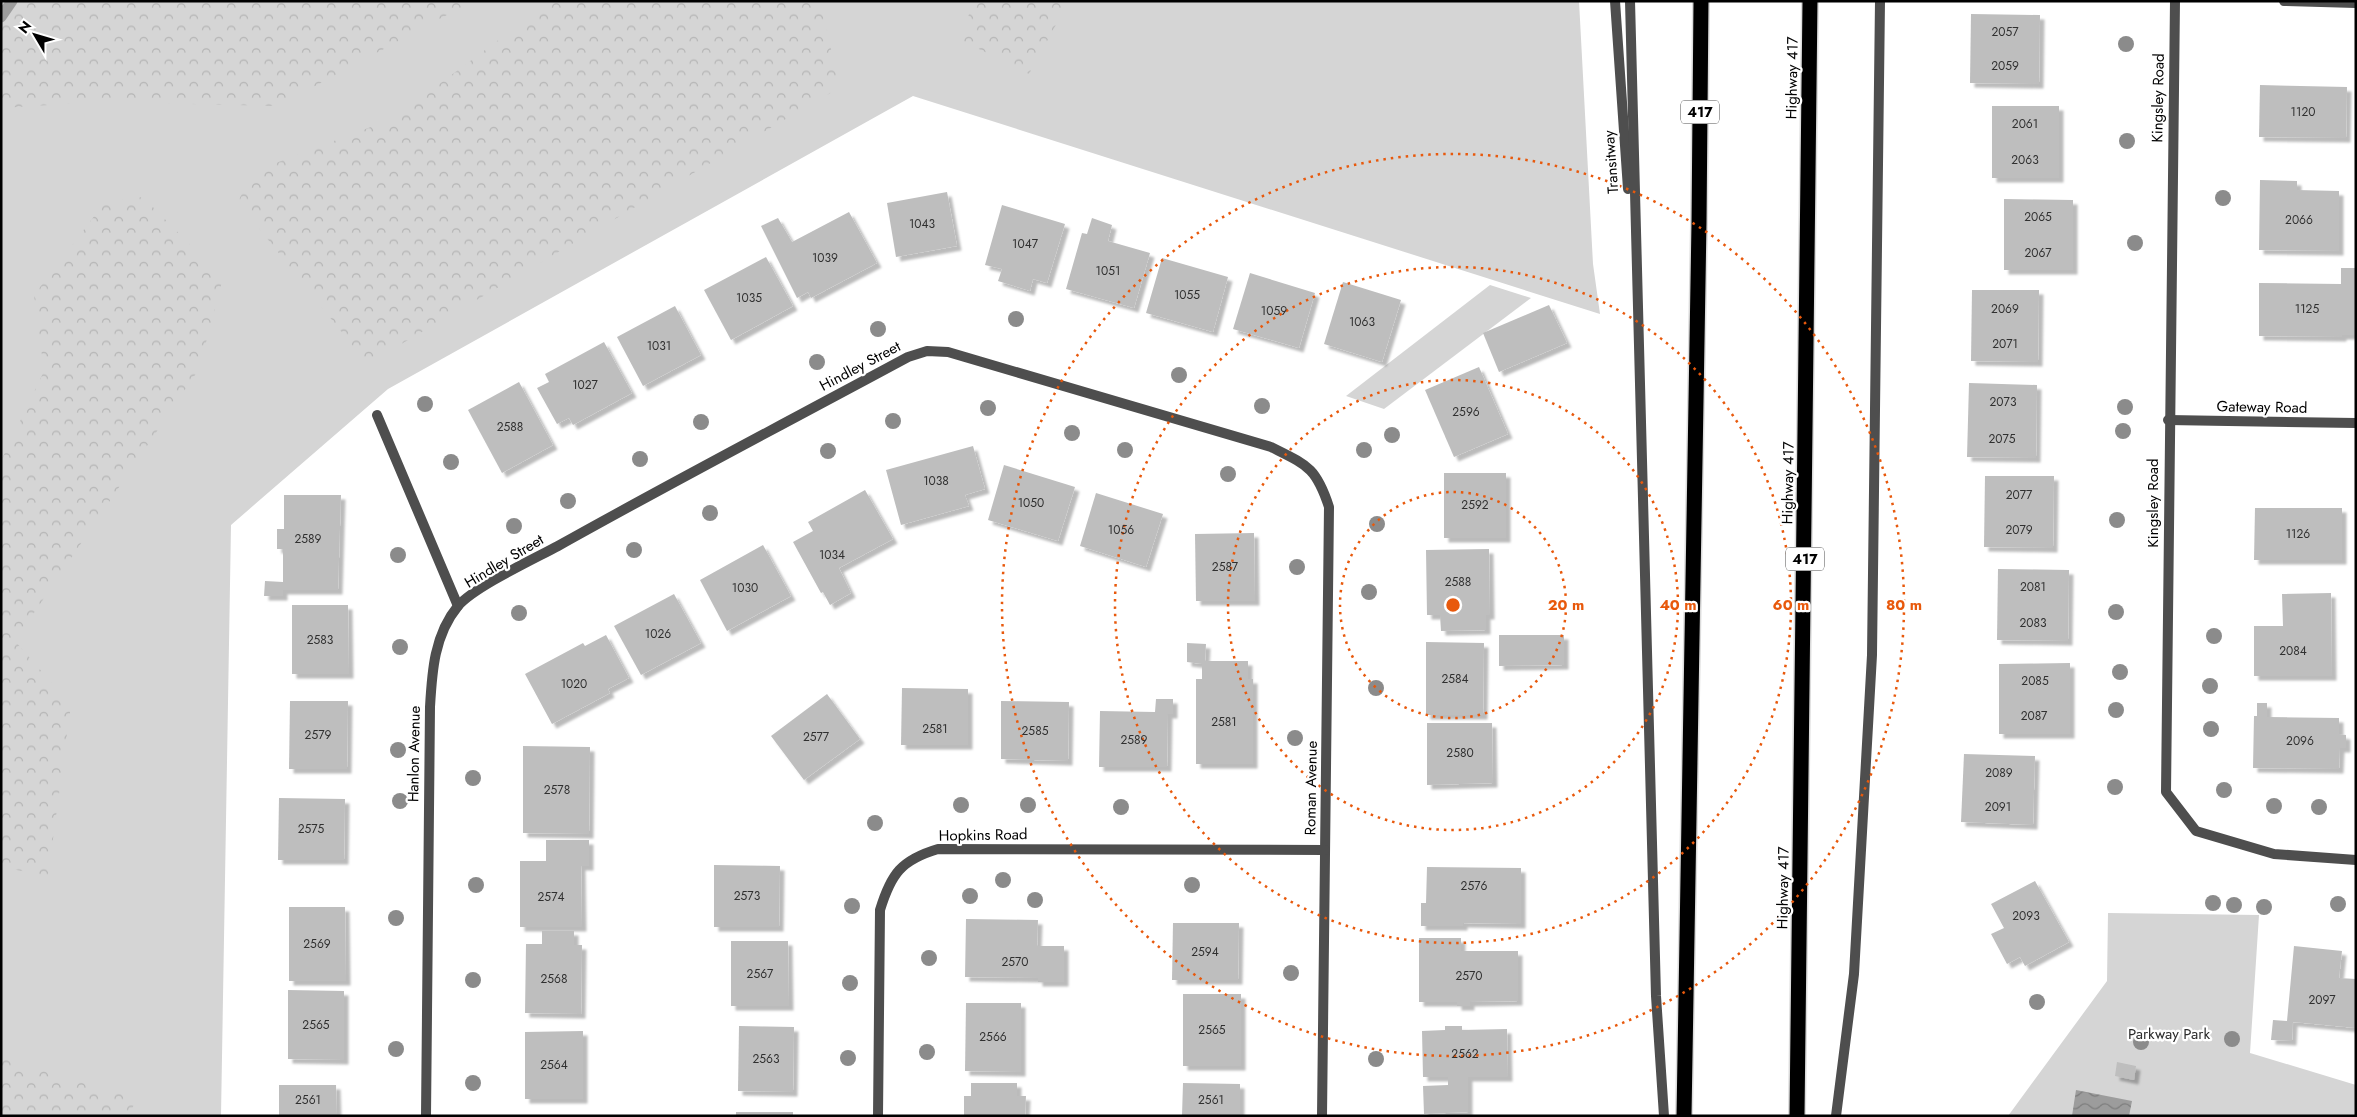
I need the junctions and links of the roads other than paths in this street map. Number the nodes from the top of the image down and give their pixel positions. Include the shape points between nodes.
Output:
1 (1615, 1) edge
2 (1630, 1) edge
3 (1701, 1) edge
4 (1810, 1) edge
5 (1880, 1) edge
6 (2175, 1) edge
7 (2284, 1) edge
8 (2356, 3) edge
9 (1637, 320) junction
10 (377, 415) dead end
11 (2168, 420) junction
12 (2356, 423) edge
13 (1308, 467) joint
14 (458, 606) junction
15 (1325, 850) junction
16 (2356, 860) edge
17 (426, 1116) edge
18 (878, 1116) edge
19 (1322, 1116) edge
20 (1664, 1116) edge
21 (1684, 1116) edge
22 (1797, 1116) edge
23 (1836, 1116) edge

1 - 9 street, Transitway
2 - 9 street
3 - 21 highway, 417
4 - 22 highway, Highway 417 / 417
5 - 23 street via 1872,655 1854,974
6 - 11 street, Kingsley Road
7 - 8 street
9 - 20 street via 1656,996
10 - 14 street
11 - 12 street, Gateway Road
11 - 16 street, Kingsley Road via 2166,792 2196,831 2274,854
13 - 14 street, Hindley Street via 1272,447 948,352 927,351 899,362 610,517
13 - 15 street, Roman Avenue via 1321,483 1329,507
14 - 17 street, Hanlon Avenue via 443,631 433,659
15 - 18 street, Hopkins Road via 938,849 916,856 887,886 880,910
15 - 19 street, Roman Avenue

